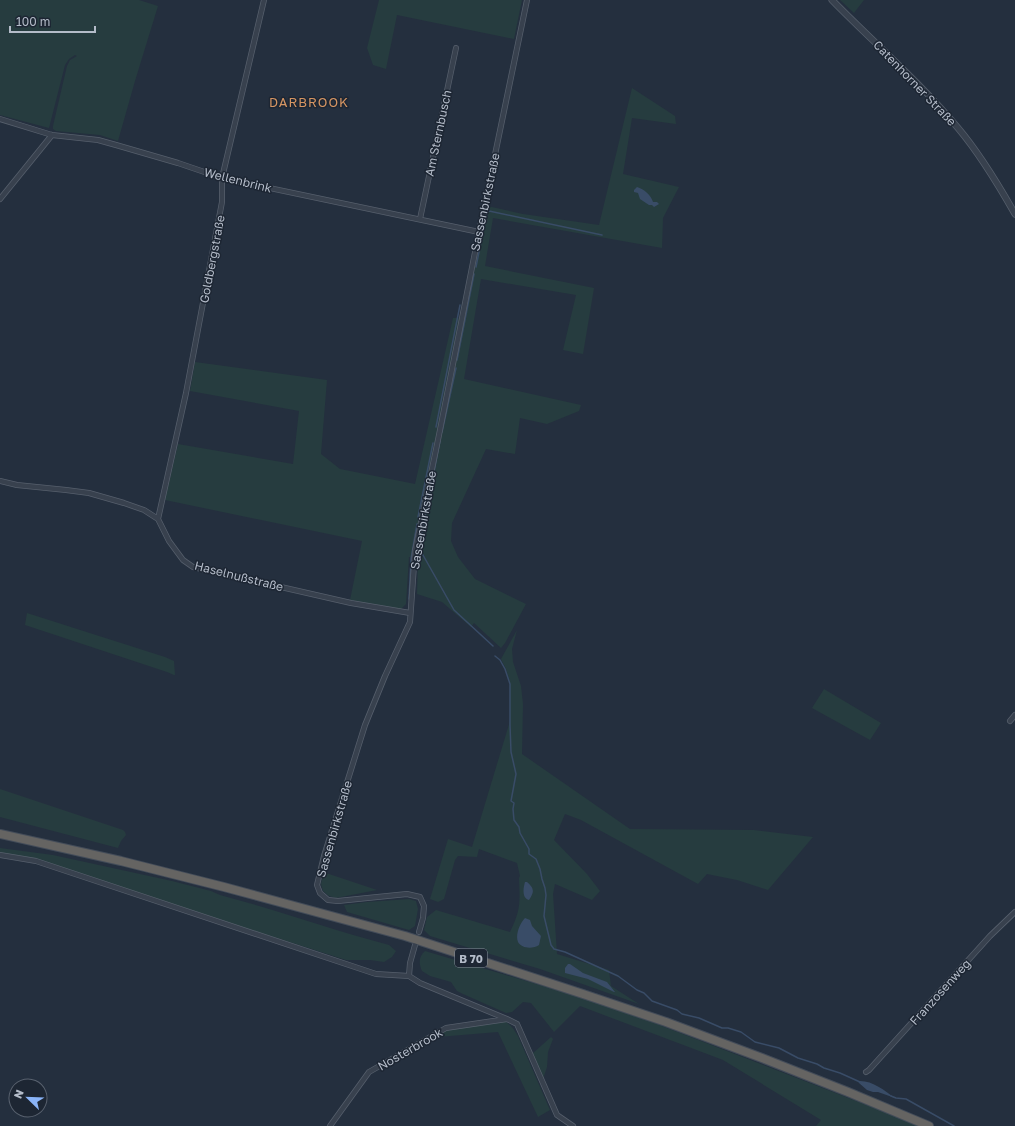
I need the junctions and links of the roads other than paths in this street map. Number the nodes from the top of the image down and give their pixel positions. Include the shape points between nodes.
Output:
1 (264, 0) edge
2 (527, 0) edge
3 (832, 0) edge
4 (456, 48) dead end
5 (0, 119) edge
6 (52, 135) junction
7 (222, 178) junction
8 (0, 199) edge
9 (1015, 214) edge
10 (420, 219) junction
11 (479, 232) junction
12 (0, 481) edge
13 (158, 518) junction
14 (410, 613) junction
15 (1015, 715) edge
16 (1010, 721) dead end
17 (0, 834) edge
18 (0, 855) edge
19 (1015, 912) edge
20 (418, 932) dead end
21 (415, 945) dead end
22 (409, 976) junction
23 (507, 1019) junction
24 (866, 1072) dead end
25 (330, 1126) edge
26 (573, 1126) edge
27 (929, 1126) edge

1 - 7 street, Goldbergstraße
2 - 11 street, Sassenbirkstraße
3 - 9 street, Catenhorner Straße via 927,92 959,128
4 - 10 street, Am Sternbusch
5 - 6 street, Wellenbrink
6 - 7 street, Wellenbrink via 98,140
6 - 8 street
7 - 10 street, Wellenbrink
7 - 13 street, Goldbergstraße via 221,210 186,393
10 - 11 street, Wellenbrink
11 - 14 street, Sassenbirkstraße via 415,551
12 - 13 street via 88,493 144,510
13 - 14 street, Haselnußstraße via 183,560 193,566 351,603
14 - 20 street, Sassenbirkstraße via 410,622 365,725 317,885 320,893 328,900 407,894 420,897 424,906
15 - 16 street
17 - 27 highway, B 70 via 121,861 405,936 666,1022 791,1069
18 - 22 street via 36,861 376,974
19 - 24 street, Franzosenweg
21 - 22 street
22 - 23 street
23 - 25 street, Nosterbrook via 446,1028 369,1072
23 - 26 street via 517,1024 557,1116

